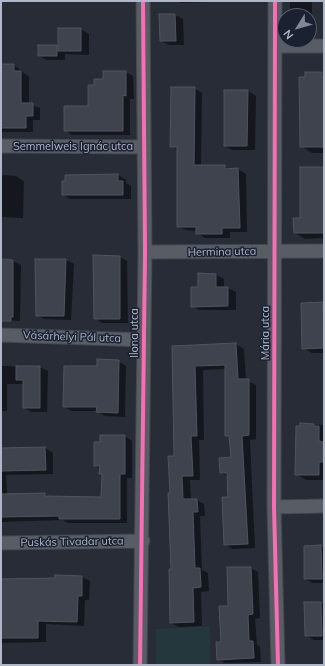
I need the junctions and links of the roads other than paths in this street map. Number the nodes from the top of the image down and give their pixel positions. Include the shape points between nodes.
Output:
1 (143, 1) edge
2 (275, 1) edge
3 (275, 46) junction
4 (324, 46) edge
5 (1, 146) edge
6 (144, 147) junction
7 (276, 251) junction
8 (324, 251) edge
9 (145, 252) junction
10 (1, 335) edge
11 (144, 340) junction
12 (274, 506) junction
13 (324, 506) edge
14 (143, 541) junction
15 (1, 543) edge
16 (140, 665) edge
17 (278, 665) edge

1 - 6 street, Ilona utca
2 - 3 street, Mária utca
3 - 4 street
3 - 7 street, Mária utca
5 - 6 street, Semmelweis Ignác utca
6 - 9 street, Ilona utca
7 - 8 street, Hermina utca
7 - 9 street, Hermina utca
7 - 12 street, Mária utca
9 - 11 street, Ilona utca
10 - 11 street, Vásárhelyi Pál utca
11 - 14 street, Ilona utca
12 - 13 street
12 - 17 street, Mária utca
14 - 15 street, Puskás Tivadar utca
14 - 16 street, Ilona utca

